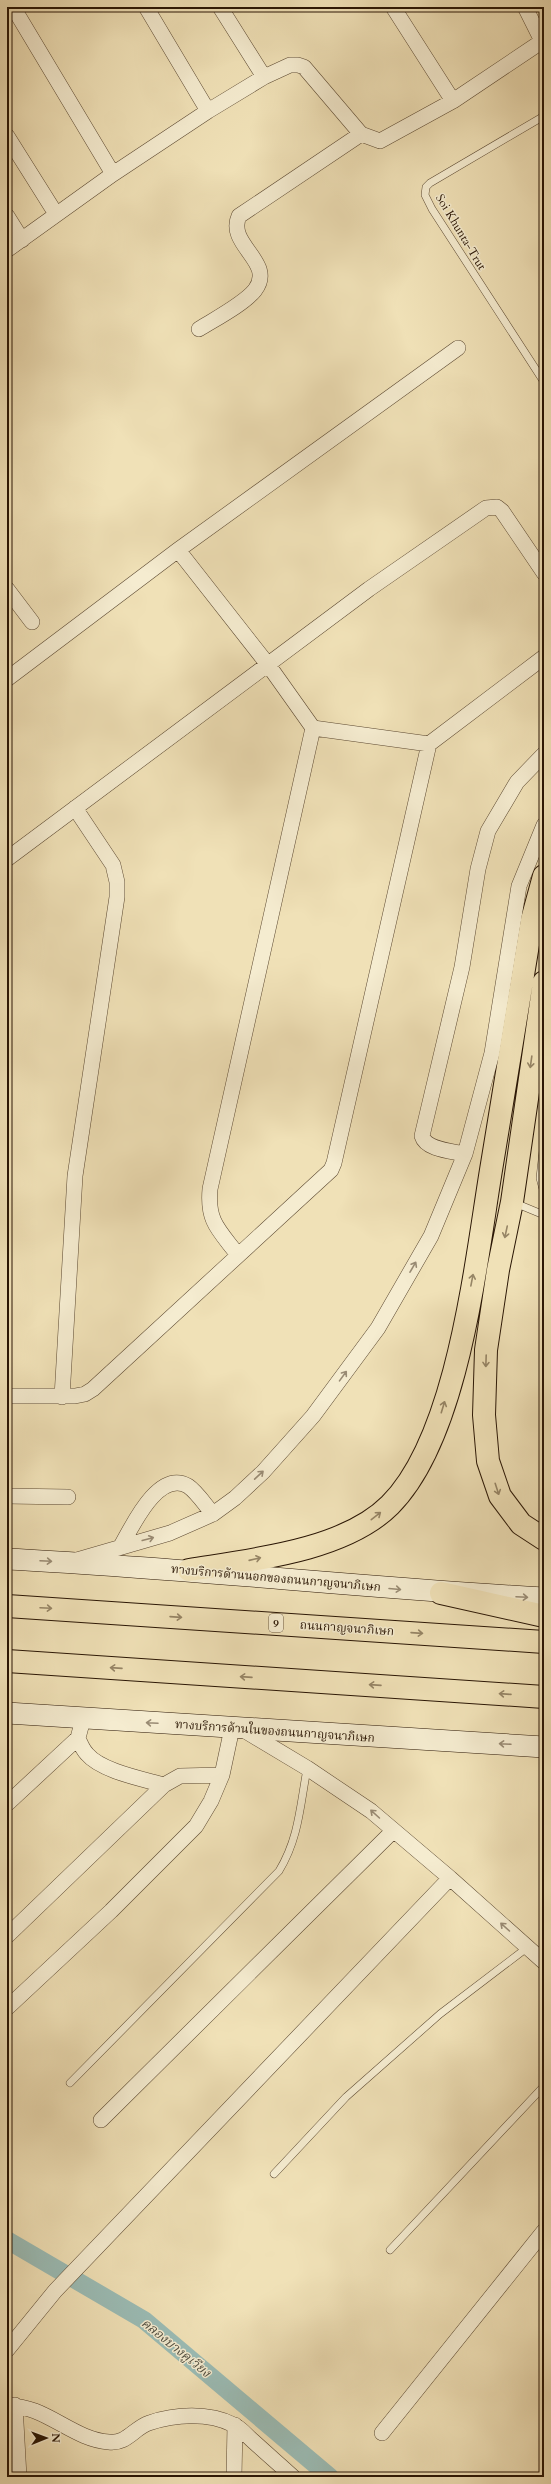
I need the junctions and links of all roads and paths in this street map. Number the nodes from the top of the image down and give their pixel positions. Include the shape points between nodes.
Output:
1 (13, 7) edge
2 (146, 7) edge
3 (220, 7) edge
4 (393, 7) edge
5 (525, 7) edge
6 (543, 42) edge
7 (264, 77) junction
8 (453, 101) junction
9 (208, 111) junction
10 (544, 116) edge
11 (361, 134) junction
12 (7, 136) edge
13 (113, 174) junction
14 (56, 214) junction
15 (7, 216) edge
16 (11, 245) edge
17 (199, 329) dead end
18 (458, 348) dead end
19 (544, 382) edge
20 (178, 550) junction
21 (544, 573) edge
22 (7, 589) edge
23 (32, 622) dead end
24 (544, 657) edge
25 (269, 666) junction
26 (7, 679) edge
27 (313, 728) junction
28 (429, 744) junction
29 (544, 754) edge
30 (75, 808) junction
31 (544, 825) edge
32 (7, 859) edge
33 (544, 876) edge
34 (544, 982) edge
35 (544, 1142) edge
36 (465, 1154) junction
37 (544, 1193) edge
38 (512, 1202) junction
39 (544, 1215) edge
40 (238, 1255) junction
41 (7, 1396) edge
42 (62, 1397) junction
43 (7, 1496) edge
44 (68, 1497) dead end
45 (213, 1514) junction
46 (544, 1539) edge
47 (121, 1546) junction
48 (7, 1559) edge
49 (70, 1562) junction
50 (189, 1570) junction
51 (441, 1592) junction
52 (544, 1598) edge
53 (7, 1606) edge
54 (544, 1616) edge
55 (544, 1642) edge
56 (7, 1661) edge
57 (544, 1697) edge
58 (7, 1713) edge
59 (80, 1728) junction
60 (237, 1728) junction
61 (544, 1747) edge
62 (308, 1768) junction
63 (222, 1775) junction
64 (164, 1785) junction
65 (7, 1804) edge
66 (393, 1831) junction
67 (450, 1878) junction
68 (7, 1936) edge
69 (528, 1947) junction
70 (544, 1962) edge
71 (7, 2008) edge
72 (70, 2083) dead end
73 (544, 2086) edge
74 (101, 2120) dead end
75 (274, 2174) dead end
76 (544, 2231) edge
77 (390, 2250) dead end
78 (7, 2350) edge
79 (11, 2406) edge
80 (235, 2425) junction
81 (382, 2433) dead end
82 (19, 2477) edge
83 (234, 2477) edge
84 (293, 2477) edge

1 - 13 street
2 - 9 street
3 - 7 street
4 - 8 street
5 - 6 street
6 - 8 street
7 - 9 street
7 - 11 street via 290,65 304,67
8 - 11 street via 386,140 372,140
9 - 13 street
10 - 19 lane, Soi Khunta-Trut via 430,183 426,187 426,194 432,209
11 - 17 street via 239,216 236,230 240,241 258,266 261,275 259,283 245,298
12 - 14 street
13 - 14 street
14 - 16 street
15 - 16 street
18 - 20 street
20 - 25 street
20 - 26 street
21 - 25 street via 502,511 496,507 486,508 369,589
22 - 23 street
24 - 28 street
25 - 27 street
25 - 30 street
27 - 28 street
27 - 40 street via 210,1189 209,1212 212,1221
28 - 40 street via 334,1163 322,1180
29 - 36 street via 517,782 488,831 478,869 462,966 422,1136 430,1145
30 - 32 street
30 - 42 street via 113,865 117,897 75,1176
31 - 36 street via 519,886 492,1053
50 -> 33 main road via 248,1561 346,1534 372,1519 390,1504 425,1454 443,1409 460,1345 476,1263 532,920
34 -> 38 main road
35 - 37 lane via 540,1178
45 -> 36 street via 263,1472 313,1416 378,1328 431,1236
38 - 39 lane
38 -> 46 main road via 498,1270 486,1350 484,1415 488,1461 500,1496 521,1524
40 - 42 street via 93,1389 85,1394
41 - 42 street
43 - 44 street
47 -> 45 street via 170,1533
45 - 47 street via 190,1487 182,1483 165,1486 145,1504
47 - 49 street
48 -> 49 main road, ทางบริการด้านนอกของถนนกาญจนาภิเษก
49 - 50 main road, ทางบริการด้านนอกของถนนกาญจนาภิเษก
50 -> 51 main road, ทางบริการด้านนอกของถนนกาญจนาภิเษก
51 -> 52 main road, ทางบริการด้านนอกของถนนกาญจนาภิเษก
51 - 54 main road
53 -> 55 main road, ถนนกาญจนาภิเษก / 9
57 -> 56 main road
58 - 59 main road, ทางบริการด้านในของถนนกาญจนาภิเษก
60 -> 59 main road, ทางบริการด้านในของถนนกาญจนาภิเษก
59 - 64 street via 86,1754 94,1761
59 - 65 street
61 -> 60 main road, ทางบริการด้านในของถนนกาญจนาภิเษก
60 - 62 street
60 - 63 street
66 -> 62 street via 371,1811
62 - 72 lane via 297,1830 291,1851 279,1871
63 - 64 street via 180,1776
63 - 71 street via 196,1826 111,1911
64 - 68 street
66 - 67 street
66 - 74 street
69 -> 67 street
67 - 78 street via 97,2246 55,2291
69 - 70 street
69 - 75 lane via 440,2014 352,2092
73 - 77 lane
76 - 81 street
79 - 80 street via 42,2414 89,2437 108,2442 127,2438 146,2424 167,2418 212,2418
79 - 82 street
80 - 83 street
80 - 84 street

